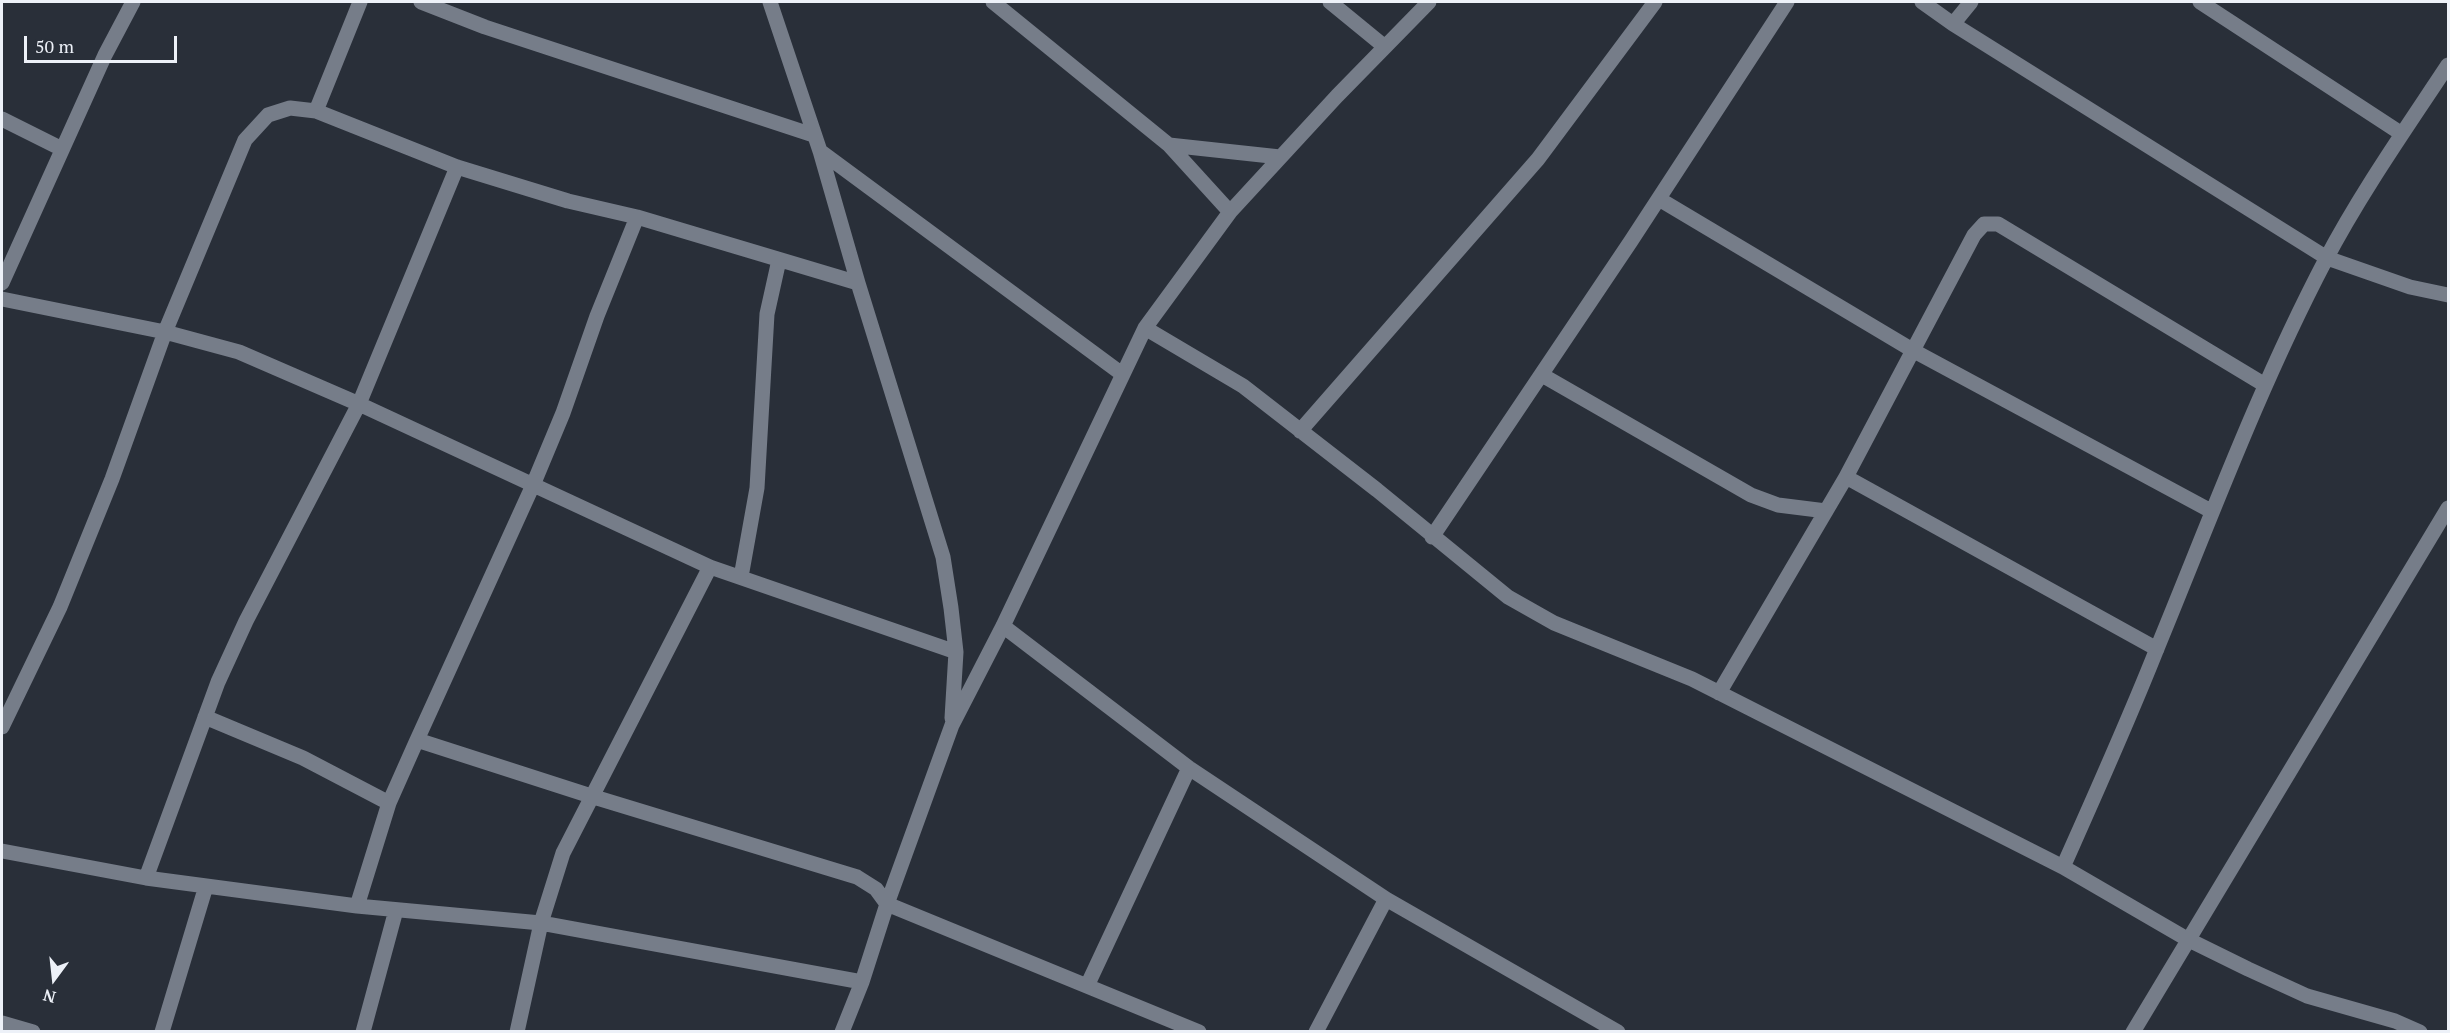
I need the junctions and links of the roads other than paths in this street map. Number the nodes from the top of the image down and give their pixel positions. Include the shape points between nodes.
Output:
1 (133, 2) edge
2 (360, 2) edge
3 (421, 2) edge
4 (770, 2) edge
5 (993, 2) edge
6 (1330, 2) edge
7 (1429, 2) edge
8 (1655, 2) edge
9 (1788, 2) edge
10 (1922, 2) edge
11 (1971, 2) edge
12 (2200, 2) edge
13 (2218, 6) edge
14 (1953, 24) junction
15 (1385, 46) junction
16 (2448, 65) edge
17 (316, 111) junction
18 (2, 119) edge
19 (2402, 134) junction
20 (813, 135) junction
21 (1169, 145) junction
22 (62, 149) junction
23 (820, 151) junction
24 (1280, 157) junction
25 (457, 167) junction
26 (1659, 199) junction
27 (1230, 212) junction
28 (637, 217) junction
29 (2327, 258) junction
30 (779, 260) junction
31 (2, 283) edge
32 (858, 284) junction
33 (2448, 295) edge
34 (2, 299) edge
35 (1144, 328) junction
36 (165, 332) junction
37 (1914, 351) junction
38 (1122, 374) junction
39 (1542, 375) junction
40 (2265, 385) junction
41 (359, 404) junction
42 (1300, 431) junction
43 (1846, 477) junction
44 (532, 485) junction
45 (2448, 508) edge
46 (1826, 511) junction
47 (2211, 511) junction
48 (1432, 537) junction
49 (710, 567) junction
50 (741, 577) junction
51 (1003, 626) junction
52 (2157, 649) junction
53 (956, 652) junction
54 (1719, 693) junction
55 (205, 717) junction
56 (952, 725) junction
57 (2, 727) edge
58 (417, 740) junction
59 (1189, 768) junction
60 (594, 797) junction
61 (388, 803) junction
62 (2, 851) edge
63 (2063, 867) junction
64 (146, 878) junction
65 (206, 886) junction
66 (1386, 899) junction
67 (887, 904) junction
68 (357, 906) junction
69 (396, 910) junction
70 (541, 923) junction
71 (2187, 939) junction
72 (862, 982) junction
73 (1088, 986) junction
74 (2, 1023) edge
75 (33, 1032) edge
76 (162, 1032) edge
77 (363, 1032) edge
78 (517, 1032) edge
79 (842, 1032) edge
80 (1199, 1032) edge
81 (1316, 1032) edge
82 (1618, 1032) edge
83 (2133, 1032) edge
84 (2420, 1032) edge

1 - 22 street
2 - 17 street
3 - 20 street via 485,27
4 - 20 street
5 - 21 street
6 - 15 street
7 - 15 street
8 - 42 street via 1538,159
9 - 26 street
10 - 14 street
11 - 14 street
12 - 13 street
13 - 19 street
14 - 29 street
15 - 24 street
16 - 19 street
17 - 25 street
17 - 36 street via 290,108 268,116 245,140
18 - 22 street
19 - 29 street
20 - 23 street
21 - 24 street
21 - 27 street
22 - 31 street
23 - 32 street
23 - 38 street
24 - 27 street
25 - 28 street via 568,201
25 - 41 street
26 - 37 street
26 - 39 street
27 - 35 street
28 - 30 street
28 - 44 street
29 - 33 street via 2410,287
29 - 40 street
30 - 32 street
30 - 50 street via 767,315 757,488
32 - 53 street via 942,557
34 - 36 street
35 - 38 street
35 - 42 street via 1242,386
36 - 41 street via 239,352
36 - 57 street via 60,607
37 - 40 street via 1974,235 1990,223 1998,224
37 - 43 street
37 - 47 street
38 - 51 street
39 - 46 street via 1751,495 1778,505
39 - 48 street
40 - 47 street
41 - 44 street
41 - 55 street via 246,621
42 - 48 street
43 - 46 street
43 - 52 street
44 - 49 street
44 - 58 street
45 - 71 street
46 - 54 street
47 - 52 street
48 - 54 street via 1508,597 1554,623
49 - 50 street
49 - 60 street
50 - 53 street
51 - 56 street
51 - 59 street
52 - 63 street
53 - 56 street
54 - 63 street
55 - 61 street via 303,758
55 - 64 street
56 - 67 street
58 - 60 street
58 - 61 street
59 - 66 street
59 - 73 street
60 - 67 street via 857,877 876,889
60 - 70 street via 563,853
61 - 68 street
62 - 64 street
63 - 71 street
64 - 65 street
65 - 68 street
65 - 76 street
66 - 81 street
66 - 82 street
67 - 72 street
67 - 73 street
68 - 69 street
69 - 70 street
69 - 77 street
70 - 72 street
70 - 78 street
71 - 83 street
71 - 84 street via 2307,996
72 - 79 street
73 - 80 street
74 - 75 street

